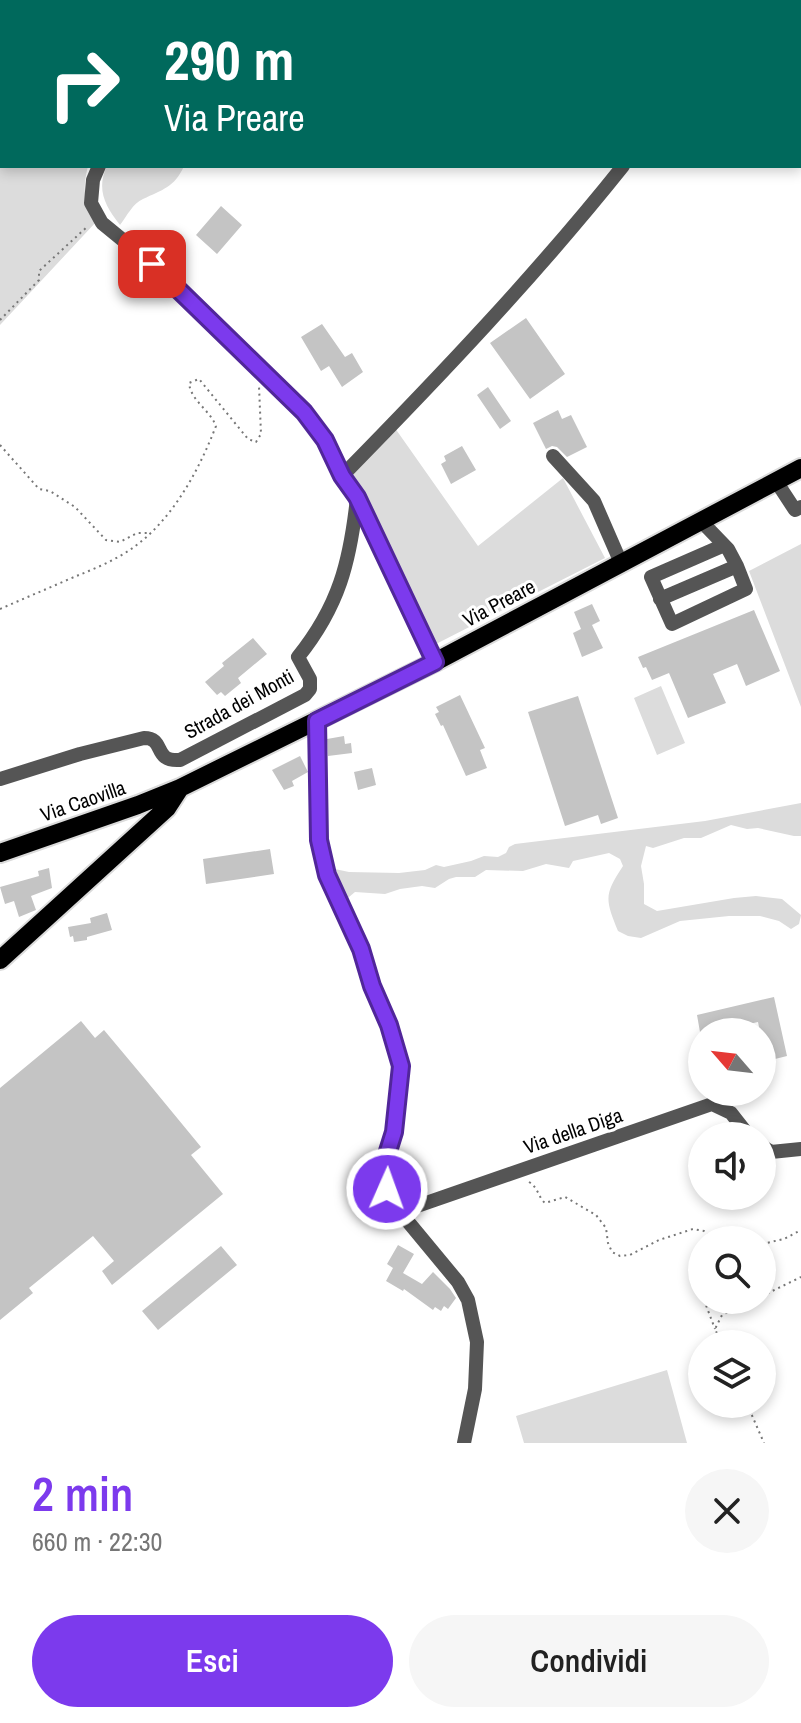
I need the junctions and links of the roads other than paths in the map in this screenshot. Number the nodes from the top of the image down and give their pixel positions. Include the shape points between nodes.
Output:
1 (98, 168) edge
2 (621, 168) edge
3 (553, 456) dead end
4 (801, 468) edge
5 (342, 476) junction
6 (776, 481) junction
7 (357, 497) junction
8 (801, 507) edge
9 (701, 521) junction
10 (722, 546) junction
11 (621, 563) junction
12 (737, 566) junction
13 (660, 599) junction
14 (435, 662) junction
15 (317, 721) junction
16 (0, 779) edge
17 (180, 788) junction
18 (0, 853) edge
19 (0, 960) edge
20 (738, 1122) edge
21 (801, 1149) edge
22 (776, 1152) edge
23 (400, 1212) junction
24 (464, 1443) edge

1 - 5 street via 91,203 102,223 152,264 304,412
2 - 5 street via 573,228
3 - 11 street via 594,501
4 - 6 main road, Via Preare
5 - 7 street
6 - 8 street via 795,510
6 - 9 main road, Via Preare
7 - 14 street
7 - 16 street, Strada dei Monti via 353,539 332,607 298,657 310,679 305,695 180,760 163,757 156,742 144,738
9 - 10 street
9 - 11 main road, Via Preare
10 - 12 street
10 - 13 street via 651,577
11 - 14 main road, Via Preare
12 - 13 street
12 - 13 street via 746,589 672,624
14 - 15 main road, Via Preare
15 - 17 main road, Via Preare
15 - 23 street via 319,840 327,875 361,949 401,1066 394,1132 384,1164 387,1189
17 - 18 main road, Via Caovilla
17 - 19 main road, Via Preare via 167,808
20 - 23 street, Via della Diga via 712,1104
21 - 22 street
23 - 24 street via 468,1300 477,1342 475,1389

